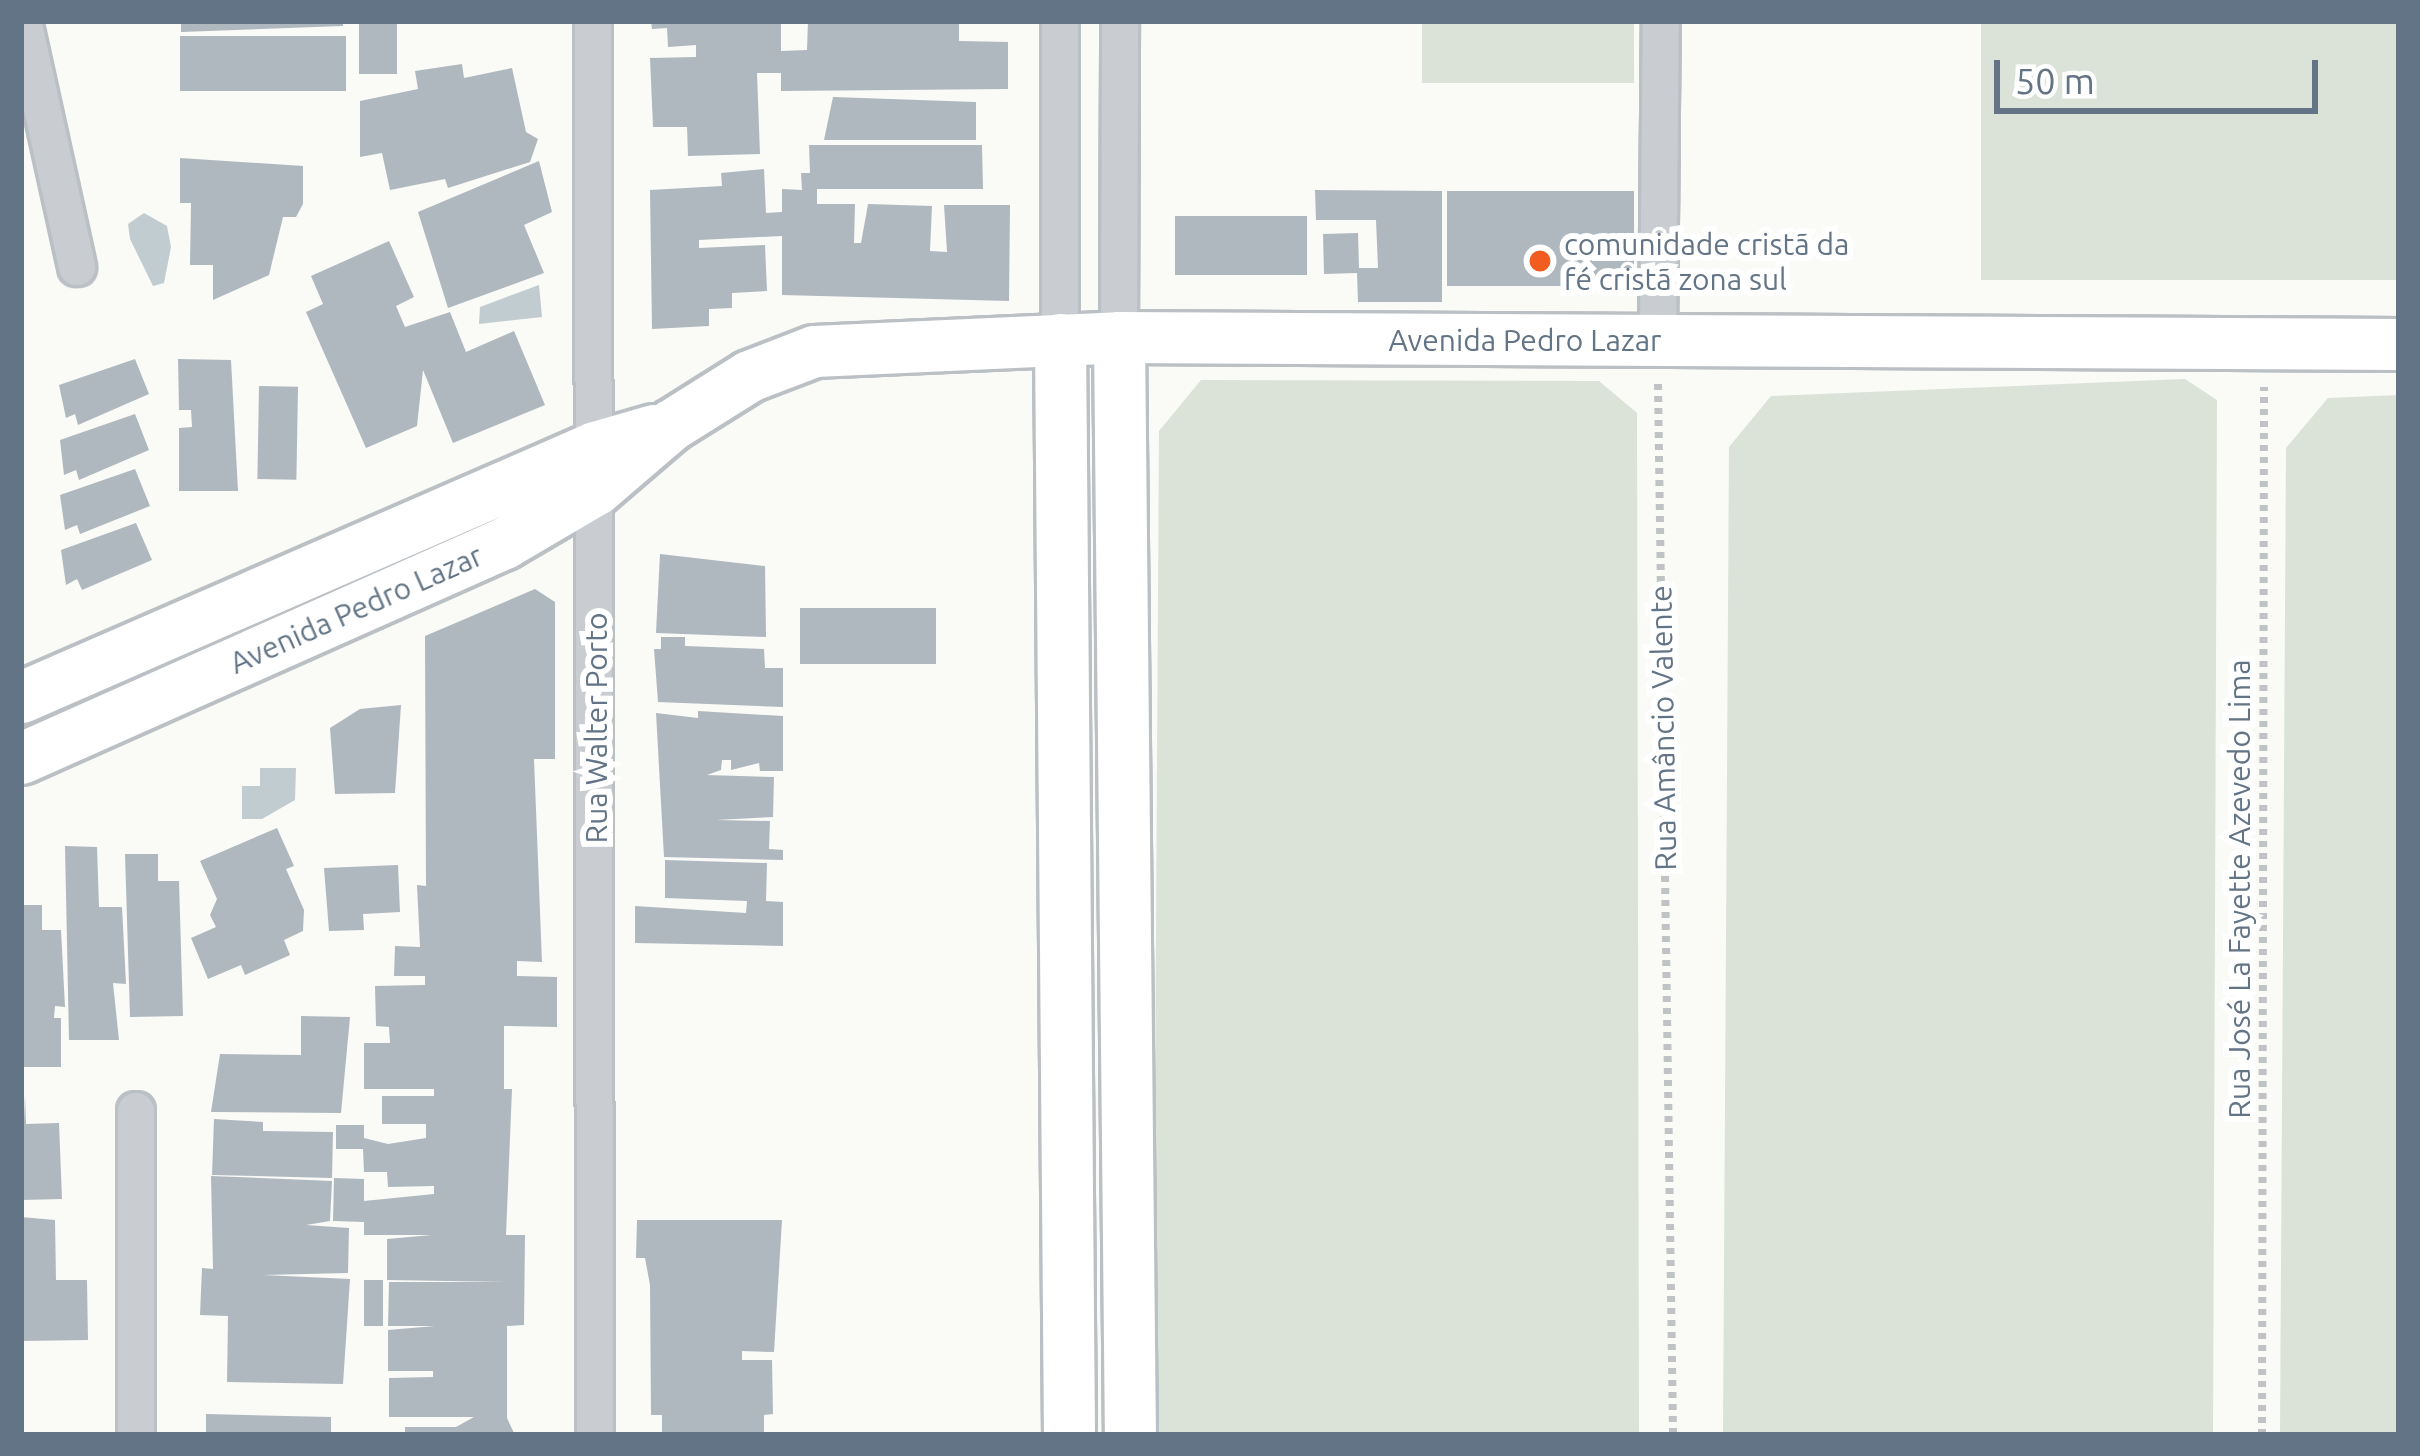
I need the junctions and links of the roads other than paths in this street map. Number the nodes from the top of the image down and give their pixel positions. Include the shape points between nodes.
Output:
1 (23, 21) edge
2 (592, 21) edge
3 (1060, 21) edge
4 (1120, 21) edge
5 (1661, 21) edge
6 (77, 267) dead end
7 (1120, 337) junction
8 (1060, 339) junction
9 (1658, 341) junction
10 (2399, 344) edge
11 (595, 468) junction
12 (21, 697) edge
13 (22, 755) edge
14 (1064, 832) junction
15 (1124, 836) junction
16 (136, 1112) dead end
17 (136, 1435) edge
18 (595, 1435) edge
19 (1069, 1435) edge
20 (1130, 1435) edge

1 - 6 street
2 - 11 street, Rua Walter Porto
3 - 8 street
4 - 7 street
5 - 9 street
7 - 8 main road, Avenida Pedro Lazar
7 - 9 main road, Avenida Pedro Lazar
7 - 15 main road
8 - 11 main road, Avenida Pedro Lazar via 814,350 749,376
8 - 14 main road
9 - 10 main road, Avenida Pedro Lazar
11 - 12 main road, Avenida Pedro Lazar
11 - 13 main road, Avenida Pedro Lazar via 504,543
11 - 18 street, Rua Walter Porto
14 - 15 main road
14 - 19 main road
15 - 20 main road
16 - 17 street

